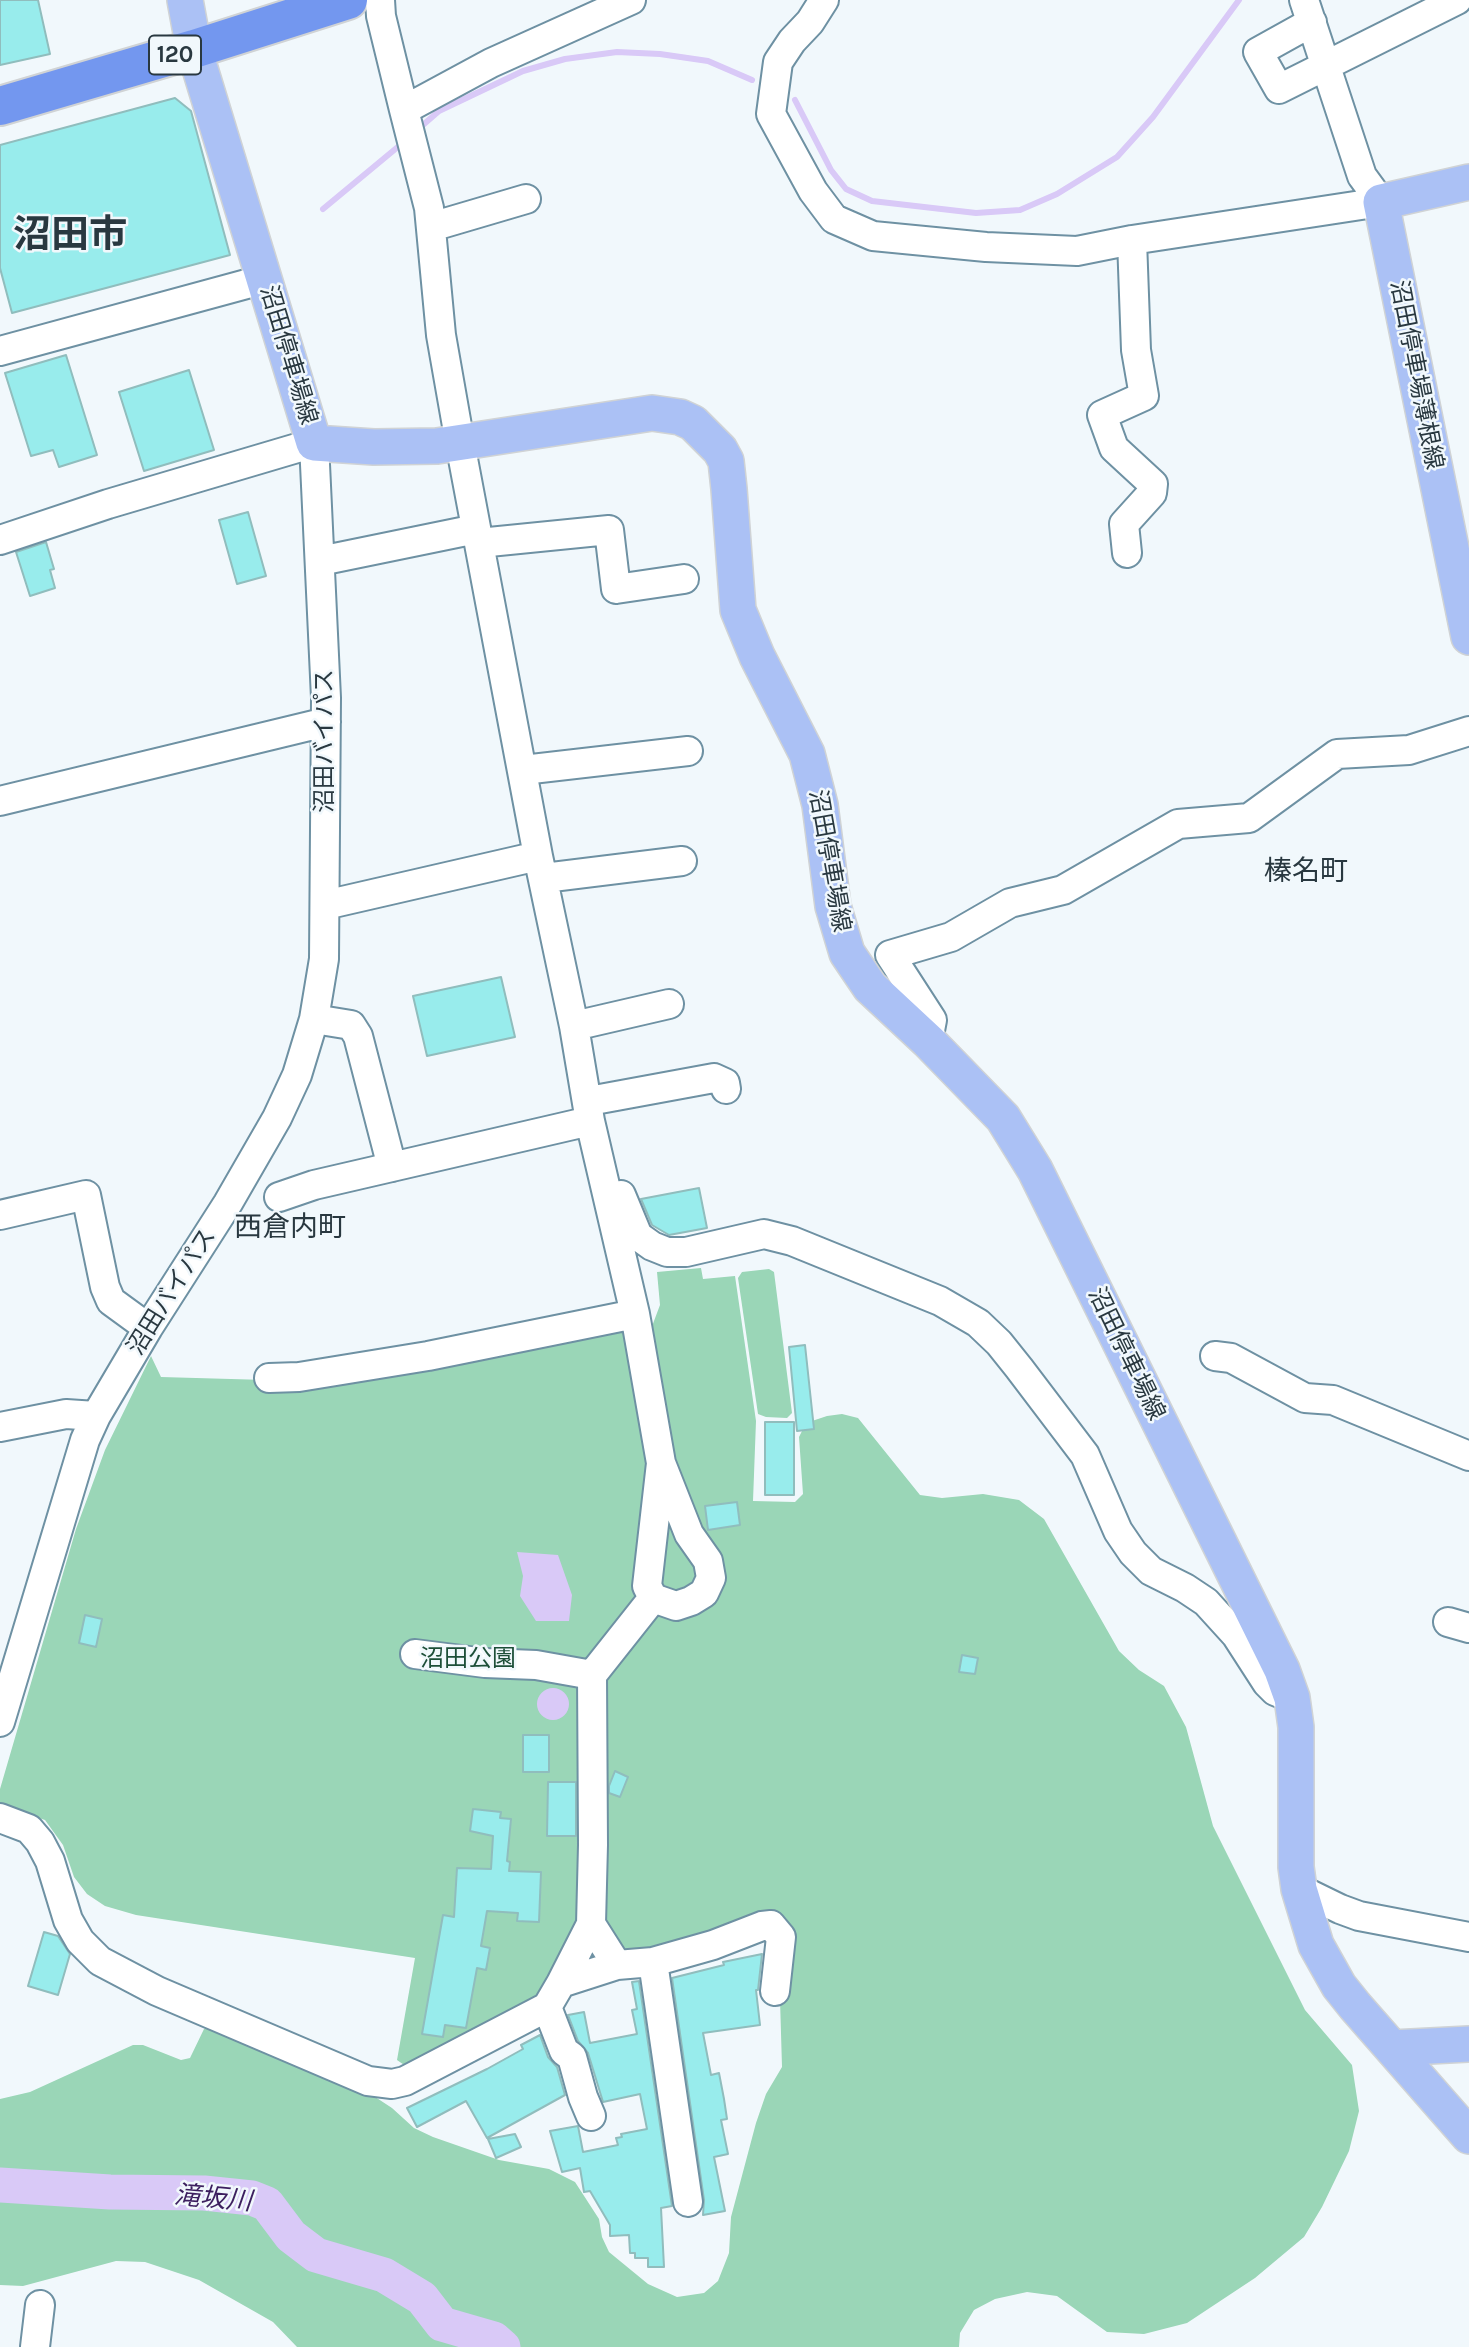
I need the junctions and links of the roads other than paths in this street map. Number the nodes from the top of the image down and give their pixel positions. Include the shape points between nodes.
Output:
1 (185, 0) edge
2 (348, 0) edge
3 (380, 0) edge
4 (631, 0) edge
5 (824, 0) edge
6 (1457, 0) edge
7 (1308, 11) edge
8 (194, 49) junction
9 (1326, 64) junction
10 (0, 106) edge
11 (404, 110) junction
12 (1469, 182) edge
13 (526, 199) dead end
14 (1381, 202) junction
15 (431, 227) junction
16 (1132, 240) junction
17 (265, 279) junction
18 (0, 351) edge
19 (314, 443) junction
20 (460, 443) junction
21 (478, 536) junction
22 (0, 540) edge
23 (1127, 553) dead end
24 (320, 561) junction
25 (684, 579) dead end
26 (1469, 638) edge
27 (326, 722) junction
28 (1469, 730) edge
29 (688, 751) dead end
30 (523, 770) junction
31 (0, 801) edge
32 (682, 861) dead end
33 (541, 867) junction
34 (325, 905) junction
35 (669, 1004) dead end
36 (314, 1019) junction
37 (575, 1026) junction
38 (928, 1041) junction
39 (726, 1089) dead end
40 (589, 1111) junction
41 (392, 1167) junction
42 (603, 1178) junction
43 (279, 1197) dead end
44 (0, 1214) edge
45 (635, 1314) junction
46 (148, 1328) junction
47 (1215, 1356) dead end
48 (269, 1378) dead end
49 (96, 1416) junction
50 (0, 1427) edge
51 (1469, 1456) edge
52 (661, 1463) junction
53 (653, 1598) junction
54 (415, 1654) dead end
55 (592, 1675) junction
56 (4, 1688) edge
57 (1292, 1698) junction
58 (0, 1722) edge
59 (0, 1818) edge
60 (1299, 1889) junction
61 (591, 1924) junction
62 (1469, 1937) edge
63 (653, 1962) junction
64 (617, 1965) junction
65 (561, 1983) junction
66 (775, 1991) dead end
67 (547, 2007) junction
68 (1469, 2044) edge
69 (1392, 2048) junction
70 (591, 2116) dead end
71 (1469, 2136) edge
72 (688, 2202) dead end
73 (40, 2305) dead end
74 (35, 2347) edge

1 - 8 main road, 沼田停車場線
2 - 8 highway, 120
3 - 11 street
4 - 11 street via 491,63
5 - 16 street via 778,62 771,114 813,191 834,219 873,236 986,247 1077,251
6 - 9 street
7 - 9 street
7 - 9 street via 1258,52 1279,89
8 - 10 highway, 120
8 - 17 main road, 沼田停車場線
9 - 14 street via 1362,176
11 - 15 street
12 - 14 main road
13 - 15 street
14 - 16 street
14 - 26 main road, 沼田停車場薄根線
15 - 20 street
16 - 23 street via 1136,350 1144,396 1102,415 1114,448 1153,484 1152,493 1124,524
17 - 18 street
17 - 19 main road, 沼田停車場線
19 - 20 main road, 沼田停車場線 via 374,447
19 - 22 street
19 - 24 street, 沼田バイパス
20 - 21 street
20 - 38 main road, 沼田停車場線 via 652,413 693,422 713,442 726,461 738,610 807,754 820,805 833,906 847,953 870,987
21 - 24 street
21 - 25 street via 609,530 616,589
21 - 30 street
24 - 27 street, 沼田バイパス
27 - 31 street
27 - 34 street, 沼田バイパス
28 - 38 street via 1409,750 1337,754 1248,818 1178,824 1063,890 1010,903 951,937 890,955 932,1020
29 - 30 street
30 - 33 street
32 - 33 street
33 - 34 street
33 - 37 street
34 - 36 street, 沼田バイパス via 324,959
35 - 37 street
36 - 41 street via 351,1025 358,1036
36 - 46 street, 沼田バイパス via 297,1075 277,1118
37 - 40 street
38 - 57 main road, 沼田停車場線 via 996,1111 1023,1147
39 - 40 street via 725,1083 714,1078
40 - 41 street
40 - 42 street
41 - 43 street
42 - 45 street
42 - 57 street via 617,1186 638,1236 667,1252 764,1234 940,1301 978,1323 999,1343 1084,1455 1118,1531 1133,1553 1151,1571 1206,1602 1236,1635 1267,1683
44 - 46 street via 86,1195 111,1301
45 - 48 street via 428,1356
45 - 52 street
46 - 49 street, 沼田バイパス
47 - 51 street via 1231,1358 1305,1398 1334,1400
49 - 50 street via 66,1414
49 - 56 street, 沼田バイパス
52 - 53 street via 647,1586
52 - 53 street via 689,1534 708,1561 710,1578 704,1592 691,1601 676,1606
53 - 55 street
54 - 55 street
55 - 61 street
56 - 58 street, 沼田バイパス
57 - 60 main road, 沼田停車場線
59 - 67 street via 29,1829 40,1842 68,1920 100,1961 157,1991 368,2081 405,2081
60 - 62 street via 1359,1916
60 - 69 main road, 沼田停車場線 via 1316,1945 1339,1986
61 - 64 street
61 - 65 street
63 - 64 street
63 - 66 street via 771,1925 781,1937
63 - 72 street
64 - 65 street
65 - 67 street
67 - 70 street via 564,2051 572,2057
68 - 69 main road
69 - 71 main road
73 - 74 street

